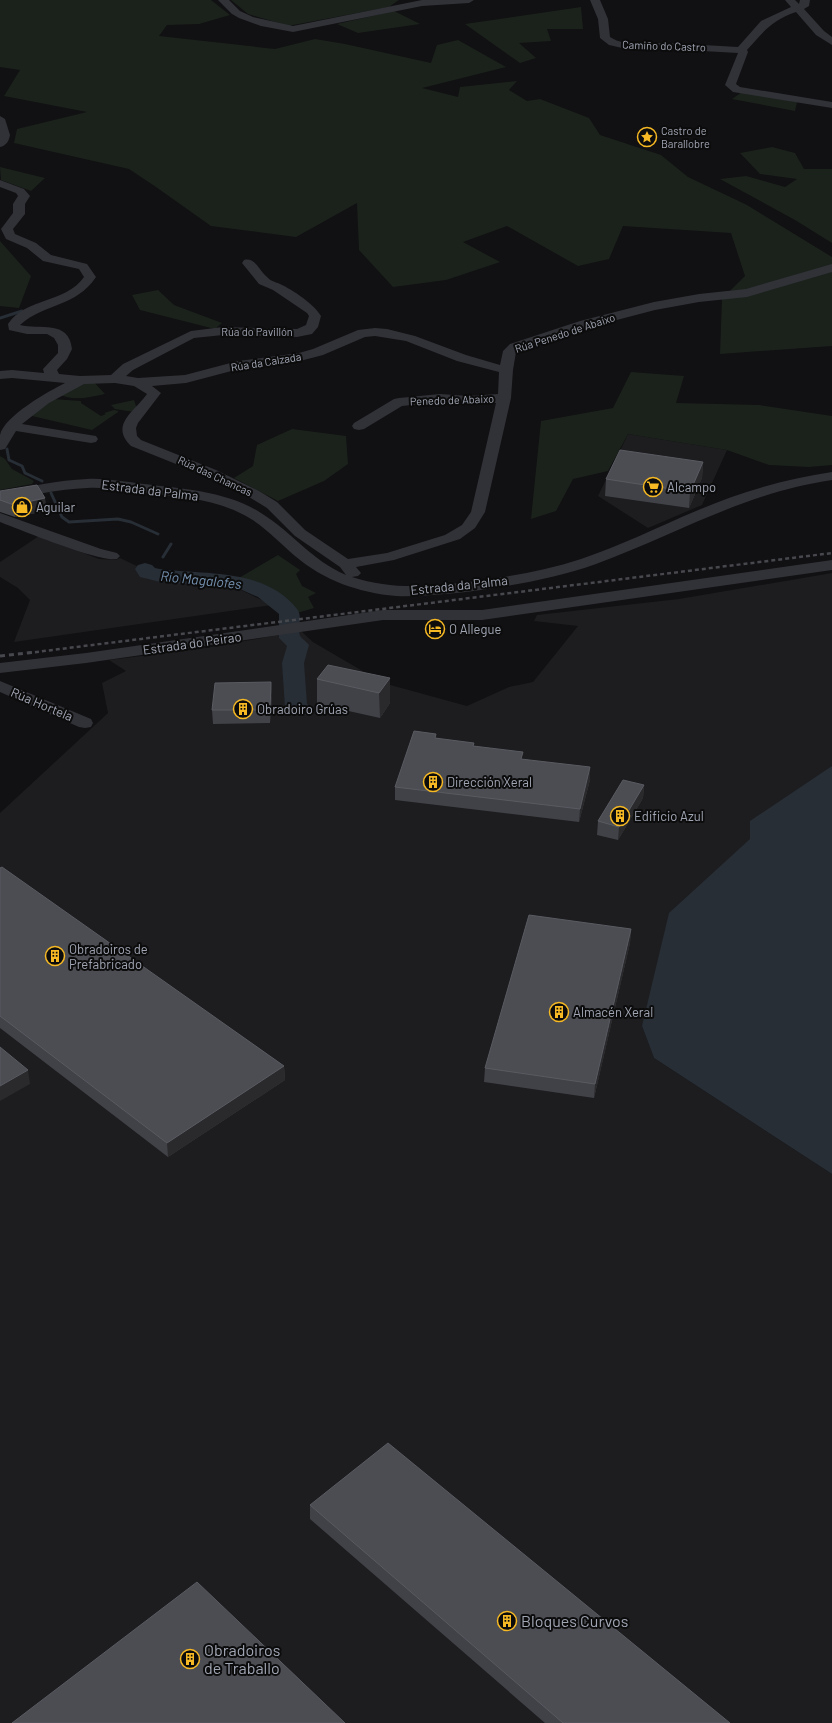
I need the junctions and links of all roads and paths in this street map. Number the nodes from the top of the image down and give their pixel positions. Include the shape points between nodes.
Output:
1 (223, 0) edge
2 (469, 0) edge
3 (595, 0) edge
4 (790, 0) edge
5 (805, 0) edge
6 (798, 8) junction
7 (832, 42) edge
8 (741, 50) junction
9 (832, 105) edge
10 (0, 119) edge
11 (0, 144) edge
12 (0, 183) edge
13 (248, 263) dead end
14 (832, 268) edge
15 (506, 370) junction
16 (0, 375) edge
17 (56, 378) junction
18 (115, 379) junction
19 (80, 380) junction
20 (138, 382) junction
21 (504, 398) junction
22 (12, 426) junction
23 (359, 426) dead end
24 (91, 439) dead end
25 (0, 446) edge
26 (832, 476) edge
27 (0, 496) edge
28 (6, 520) edge
29 (0, 531) edge
30 (112, 556) dead end
31 (345, 564) junction
32 (832, 565) edge
33 (366, 588) junction
34 (0, 669) edge
35 (0, 681) edge
36 (0, 686) edge
37 (85, 722) dead end

1 - 2 street via 237,13 294,29 422,3
3 - 8 street, Camiño do Castro via 603,19 605,38 613,43 631,47
4 - 6 street
5 - 6 street via 804,6
6 - 7 street via 820,33
6 - 8 street via 765,22
8 - 9 street via 743,52 730,85 732,87 737,90
10 - 11 street via 5,129 5,139
12 - 17 street via 20,191 24,196 19,204 19,214 7,229 10,236 30,244 47,258 82,266 89,274 88,282 67,297 30,311 14,324 14,327 26,330 52,330 62,338 66,353 50,369 51,375
13 - 18 street, Rúa do Pavillón via 263,281 312,311 315,316 312,328 296,333 223,332 191,335 128,367
14 - 15 street, Rúa Penedo de Abaixo via 762,290 669,302 585,324 510,351
15 - 20 street, Rúa da Calzada via 456,356 422,342 371,332 300,357 238,365 169,382
15 - 21 street, Rúa Penedo de Abaixo
16 - 17 street, Rúa das Chancas
17 - 19 street, Rúa das Chancas
18 - 19 street, Rúa das Chancas
18 - 20 street, Rúa das Chancas
19 - 22 street via 56,392
20 - 31 street, Rúa das Chancas via 154,393 154,396 137,413 129,430 136,443 211,473 254,494 272,505 300,533
21 - 23 street, Penedo de Abaixo via 440,398 399,402
21 - 31 street, Rúa Penedo de Abaixo via 478,512 466,530 450,538 389,557
22 - 24 street
22 - 25 street
26 - 33 street, Estrada da Palma via 793,482 765,490 588,562 538,576 425,591
27 - 33 street, Estrada da Palma via 93,483 178,492 219,500 256,516 320,568
28 - 29 street
28 - 30 street
31 - 33 street, Rúa das Chancas
32 - 34 street, Estrada do Peirao via 538,608 482,615 384,615
34 - 35 street, Rúa Hortela via 6,675
36 - 37 street, Rúa Hortela

